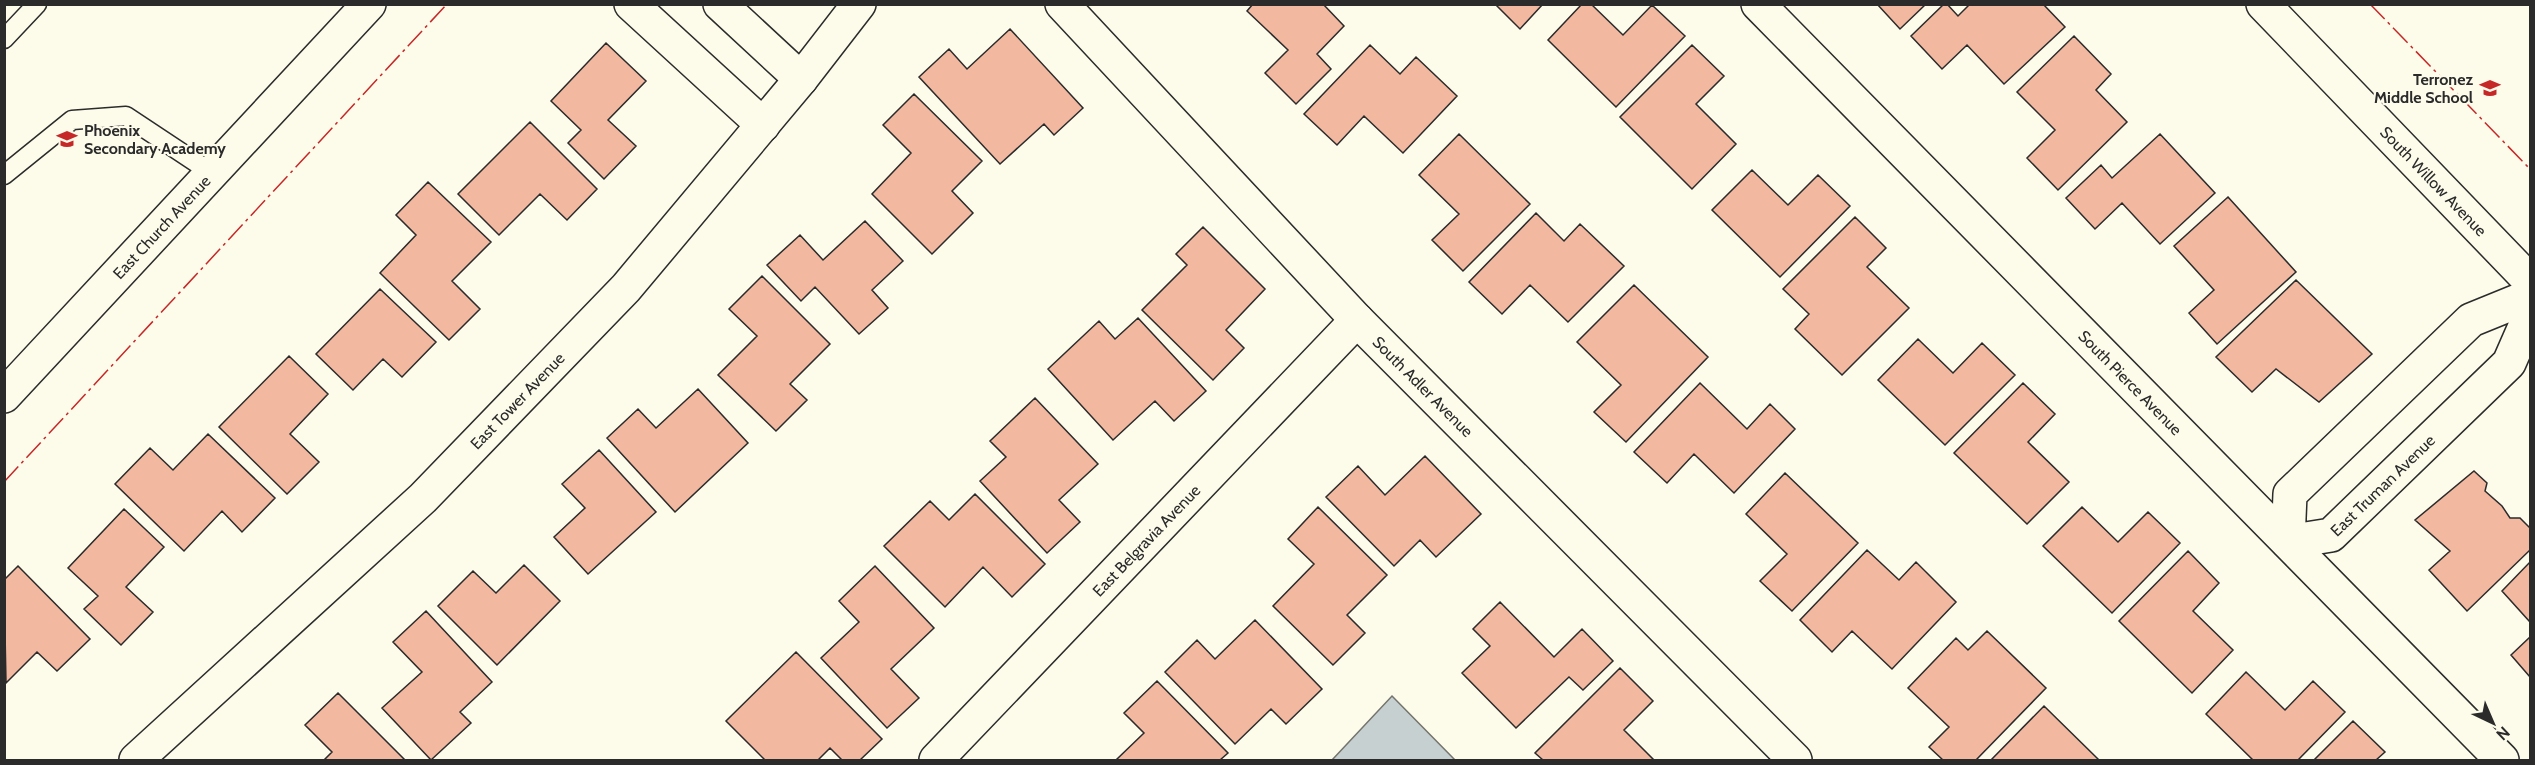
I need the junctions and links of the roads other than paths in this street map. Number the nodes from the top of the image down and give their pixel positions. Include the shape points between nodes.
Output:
1 (37, 4) edge
2 (369, 4) edge
3 (631, 4) edge
4 (720, 4) edge
5 (859, 4) edge
6 (1062, 4) edge
7 (1758, 4) edge
8 (2263, 4) edge
9 (4, 39) edge
10 (801, 79) junction
11 (763, 125) junction
12 (212, 173) junction
13 (4, 175) edge
14 (2530, 281) edge
15 (2530, 296) edge
16 (2530, 315) edge
17 (1357, 320) junction
18 (4, 396) edge
19 (2288, 542) junction
20 (136, 760) edge
21 (936, 760) edge
22 (1795, 760) edge
23 (2502, 760) edge

1 - 9 lane
2 - 12 street, East Church Avenue
3 - 11 street
4 - 10 street
5 - 10 street, East Tower Avenue
6 - 17 street, South Adler Avenue
7 - 19 street, South Pierce Avenue
8 - 14 street, South Willow Avenue
10 - 11 street, East Tower Avenue
11 - 20 street, East Tower Avenue via 626,288 423,498
12 - 13 lane via 126,116 72,120
12 - 18 street, East Church Avenue
15 - 19 street via 2471,320 2290,494
16 - 19 street, East Truman Avenue via 2509,363 2331,535
17 - 21 street, East Belgravia Avenue
17 - 22 street, South Adler Avenue
19 - 23 street, South Pierce Avenue

